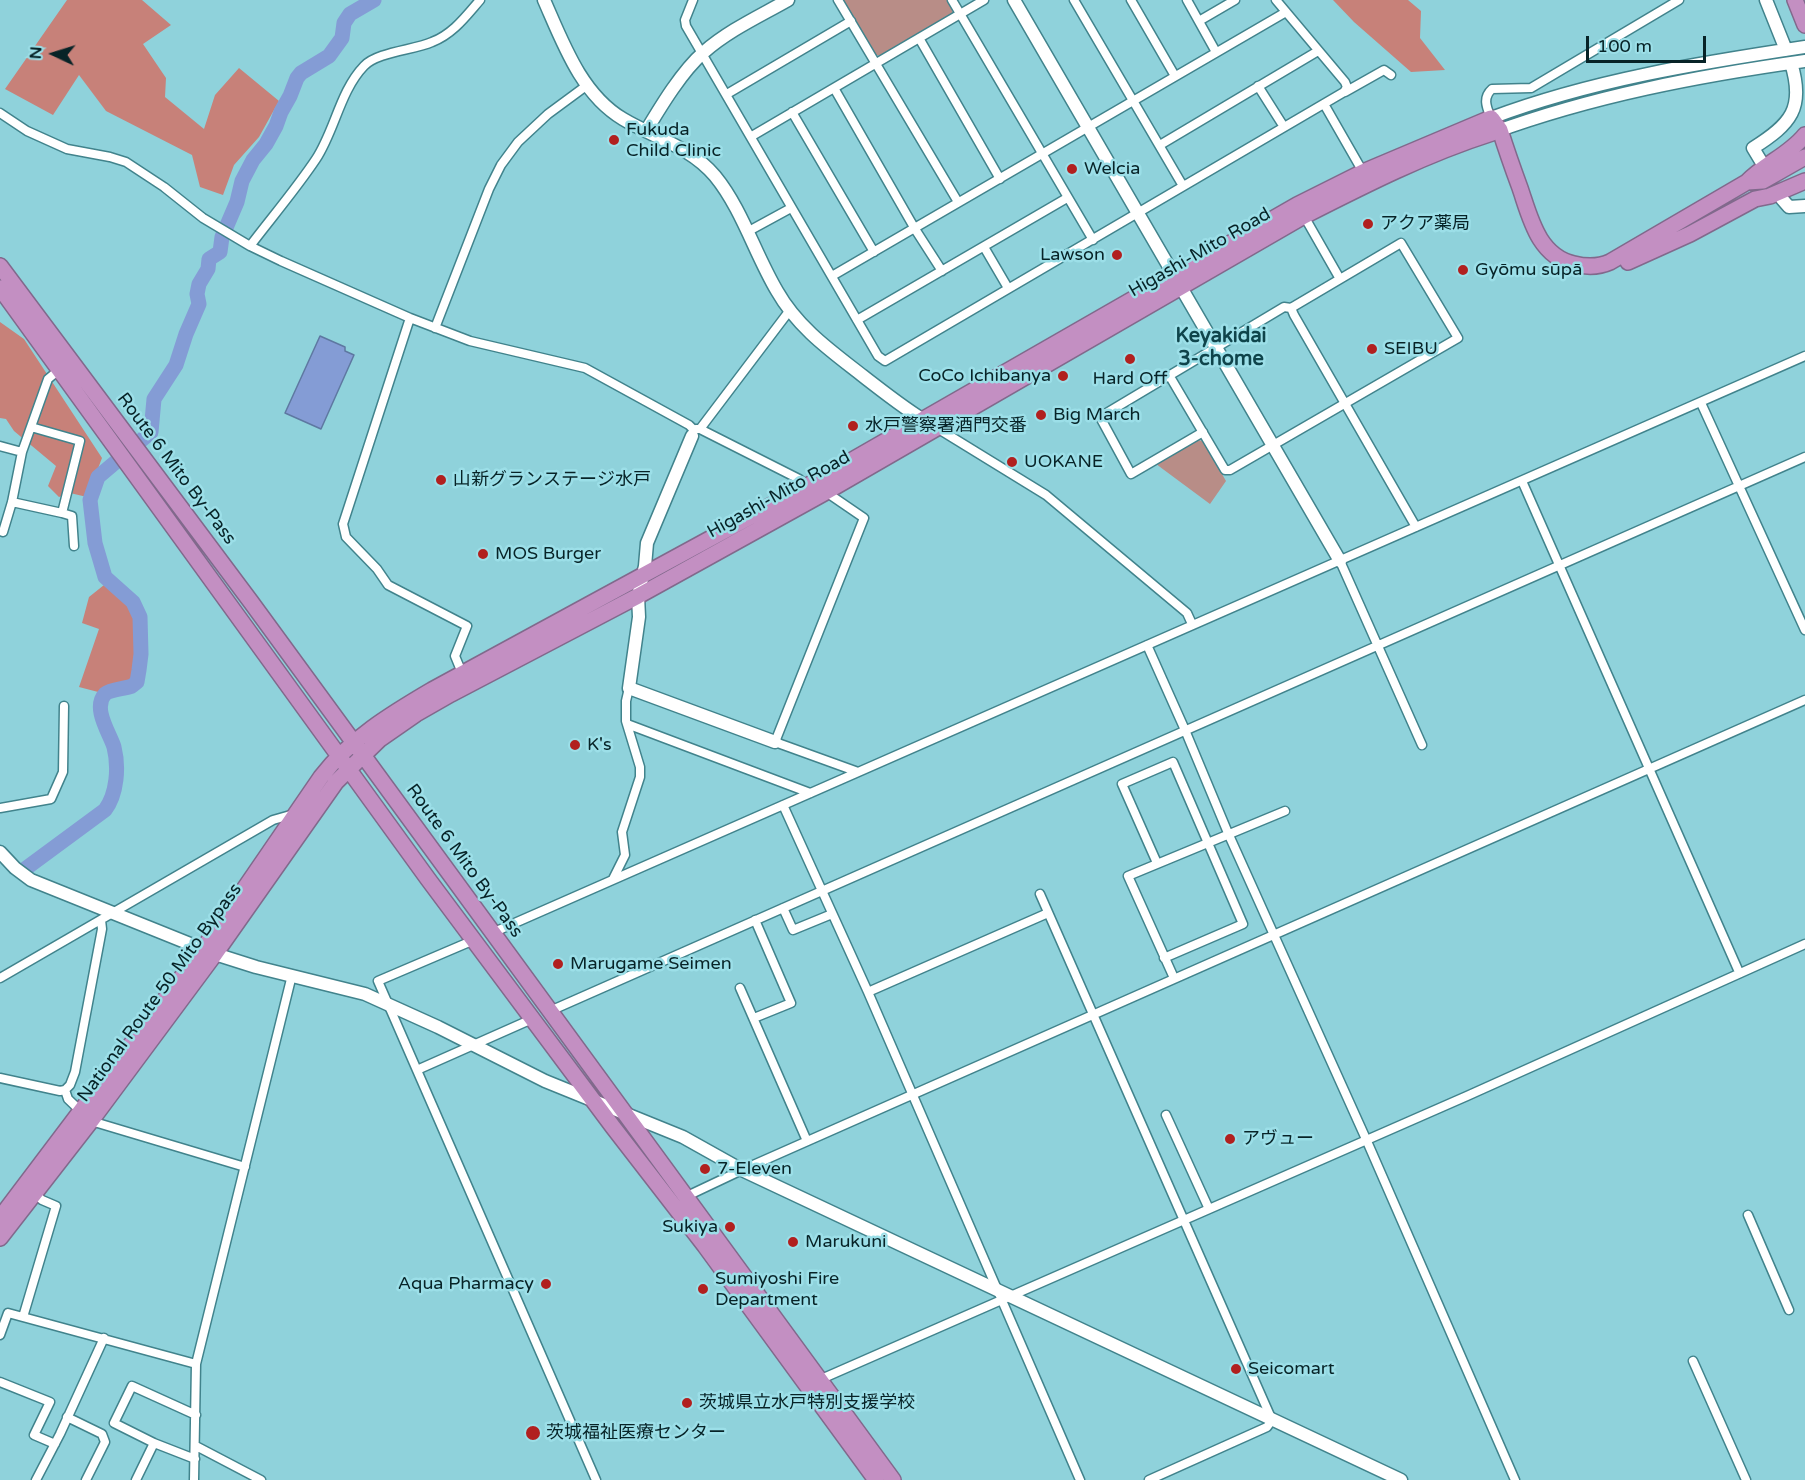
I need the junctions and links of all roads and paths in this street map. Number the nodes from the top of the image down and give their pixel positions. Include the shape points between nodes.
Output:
1 (480, 0) edge
2 (544, 0) edge
3 (693, 0) edge
4 (788, 0) edge
5 (838, 0) edge
6 (952, 0) edge
7 (984, 0) edge
8 (1014, 0) edge
9 (1074, 0) edge
10 (1131, 0) edge
11 (1187, 0) edge
12 (1235, 0) edge
13 (1276, 0) edge
14 (1679, 0) edge
15 (1766, 0) edge
16 (1796, 0) edge
17 (1286, 12) junction
18 (960, 14) junction
19 (851, 21) junction
20 (1199, 21) junction
21 (1805, 25) edge
22 (919, 38) junction
23 (1805, 47) edge
24 (1786, 50) junction
25 (1318, 51) junction
26 (1216, 52) junction
27 (702, 53) junction
28 (1805, 60) edge
29 (876, 63) junction
30 (1791, 63) junction
31 (1391, 75) dead end
32 (1175, 76) junction
33 (586, 86) junction
34 (1258, 86) junction
35 (834, 88) junction
36 (1344, 92) junction
37 (727, 94) junction
38 (1133, 103) junction
39 (1324, 104) junction
40 (792, 112) junction
41 (0, 113) edge
42 (1284, 127) junction
43 (1495, 127) junction
44 (1088, 128) junction
45 (646, 131) junction
46 (1805, 135) edge
47 (752, 136) junction
48 (1160, 145) junction
49 (1043, 155) junction
50 (1805, 157) edge
51 (1762, 163) dead end
52 (1805, 165) edge
53 (1363, 172) junction
54 (1000, 179) junction
55 (1805, 181) edge
56 (1747, 182) junction
57 (1183, 186) junction
58 (1067, 198) junction
59 (1782, 198) dead end
60 (1755, 199) junction
61 (958, 202) junction
62 (1805, 206) edge
63 (791, 208) junction
64 (1138, 214) junction
65 (1304, 216) junction
66 (915, 229) junction
67 (747, 232) junction
68 (1093, 240) junction
69 (250, 246) junction
70 (984, 247) junction
71 (874, 252) junction
72 (0, 266) edge
73 (942, 271) junction
74 (832, 276) junction
75 (1340, 279) junction
76 (1176, 281) junction
77 (0, 288) edge
78 (1008, 288) junction
79 (1291, 308) junction
80 (790, 310) junction
81 (410, 318) junction
82 (857, 320) junction
83 (435, 328) junction
84 (1215, 348) junction
85 (1805, 356) edge
86 (60, 369) junction
87 (1169, 375) junction
88 (1701, 403) junction
89 (1345, 404) junction
90 (930, 424) junction
91 (31, 427) junction
92 (695, 432) junction
93 (1203, 432) junction
94 (0, 446) edge
95 (1272, 446) junction
96 (22, 452) junction
97 (1805, 457) edge
98 (1522, 481) junction
99 (807, 486) junction
100 (1740, 486) junction
101 (826, 492) junction
102 (12, 502) junction
103 (62, 513) junction
104 (4, 517) edge
105 (1416, 527) junction
106 (3, 532) dead end
107 (74, 546) dead end
108 (1340, 561) junction
109 (1559, 564) junction
110 (642, 577) junction
111 (638, 596) junction
112 (1192, 624) junction
113 (1805, 630) edge
114 (1147, 645) junction
115 (1378, 645) junction
116 (462, 673) junction
117 (629, 688) junction
118 (1805, 700) edge
119 (64, 706) dead end
120 (627, 724) junction
121 (1185, 730) junction
122 (775, 742) junction
123 (1422, 745) dead end
124 (358, 748) junction
125 (338, 756) junction
126 (348, 769) junction
127 (1648, 769) junction
128 (858, 772) junction
129 (810, 793) junction
130 (783, 805) junction
131 (0, 808) edge
132 (1285, 811) dead end
133 (294, 814) junction
134 (1228, 833) junction
135 (1207, 843) junction
136 (0, 852) edge
137 (1156, 863) junction
138 (613, 879) junction
139 (821, 891) junction
140 (1040, 894) dead end
141 (783, 908) junction
142 (114, 912) junction
143 (1048, 913) junction
144 (832, 914) junction
145 (100, 920) junction
146 (755, 920) junction
147 (492, 933) junction
148 (1275, 936) junction
149 (474, 940) junction
150 (1805, 944) edge
151 (209, 952) junction
152 (1164, 958) junction
153 (1738, 972) junction
154 (292, 975) junction
155 (0, 978) edge
156 (1174, 978) junction
157 (741, 987) dead end
158 (868, 992) junction
159 (387, 1003) junction
160 (550, 1011) junction
161 (1093, 1015) junction
162 (754, 1018) junction
163 (532, 1019) junction
164 (474, 1045) junction
165 (417, 1070) junction
166 (0, 1078) edge
167 (65, 1090) junction
168 (911, 1096) junction
169 (594, 1102) junction
170 (1166, 1115) dead end
171 (628, 1116) junction
172 (86, 1117) junction
173 (1366, 1139) junction
174 (807, 1141) junction
175 (245, 1167) junction
176 (742, 1170) junction
177 (34, 1193) junction
178 (685, 1197) junction
179 (1209, 1209) junction
180 (1748, 1215) dead end
181 (0, 1218) edge
182 (1184, 1221) junction
183 (0, 1238) edge
184 (1004, 1297) junction
185 (1789, 1310) dead end
186 (23, 1317) junction
187 (0, 1335) edge
188 (104, 1338) junction
189 (1694, 1361) dead end
190 (196, 1364) junction
191 (819, 1380) junction
192 (0, 1382) edge
193 (196, 1415) junction
194 (67, 1417) junction
195 (1272, 1420) junction
196 (154, 1443) junction
197 (55, 1444) junction
198 (196, 1446) junction
199 (195, 1459) junction
200 (36, 1480) edge
201 (86, 1480) edge
202 (137, 1480) edge
203 (194, 1480) edge
204 (261, 1480) edge
205 (596, 1480) edge
206 (876, 1480) edge
207 (893, 1480) edge
208 (1080, 1480) edge
209 (1149, 1480) edge
210 (1401, 1480) edge
211 (1515, 1480) edge
212 (1746, 1480) edge

1 - 69 street via 460,22 434,41 365,64 343,100 317,157
2 - 33 street
3 - 27 street via 686,26
4 - 27 street
5 - 19 street
6 - 18 street
7 - 18 street
8 - 44 street
9 - 38 street
10 - 32 street
11 - 20 street
12 - 20 street
13 - 17 street
14 - 43 street via 1531,88 1492,89 1486,103
15 - 24 street
16 - 21 highway
17 - 25 street
17 - 26 street
18 - 22 street
18 - 49 street
19 - 29 street
19 - 37 street
20 - 26 street
22 - 29 street
22 - 54 street
23 - 24 street
24 - 43 street via 1690,65 1600,85 1518,108
25 - 34 street
25 - 36 street via 1345,82
26 - 32 street
27 - 37 street
27 - 45 street
28 - 30 street
29 - 35 street
29 - 61 street
30 - 43 street via 1736,70 1602,98
30 - 51 street via 1797,86 1796,103 1785,126 1753,148
31 - 36 street via 1384,70
32 - 38 street
33 - 45 street via 614,113
33 - 83 street via 525,135 501,165
34 - 42 street
34 - 48 street
35 - 40 street
35 - 66 street
36 - 39 street
37 - 47 street
38 - 44 street
38 - 48 street
39 - 42 street
39 - 53 street
40 - 47 street
40 - 71 street
41 - 69 street via 27,131 67,149 126,162 203,218
42 - 57 street
43 - 53 highway, Higashi-Mito Road
43 - 56 highway via 1540,240 1561,259 1578,265 1610,262
43 - 60 highway via 1518,212 1529,237 1546,258 1574,273 1607,271 1690,234
43 - 65 highway, Higashi-Mito Road
44 - 49 street
44 - 64 street
45 - 67 street via 704,164 724,188
46 - 56 highway
47 - 63 street
48 - 57 street
49 - 54 street
49 - 58 street
50 - 56 highway via 1763,181
52 - 60 highway via 1766,187
53 - 76 highway, Higashi-Mito Road via 1297,205
54 - 61 street
55 - 60 highway
57 - 64 street
58 - 68 street
58 - 70 street
59 - 62 street via 1789,207
61 - 66 street
63 - 67 street
63 - 74 street
64 - 68 street
64 - 76 street
65 - 75 street
65 - 76 highway, Higashi-Mito Road
66 - 71 street
66 - 73 street
67 - 80 street
68 - 78 street
69 - 81 street
70 - 73 street
70 - 78 street
71 - 74 street
72 - 124 highway, Route 6 Mito By-Pass
73 - 82 street
74 - 82 street
75 - 79 street
75 - 89 street via 1401,243 1458,338
76 - 84 street
76 - 90 highway, Higashi-Mito Road
77 - 86 highway, Route 6 Mito By-Pass
78 - 82 street via 885,361
79 - 84 street via 1284,307
79 - 89 street
80 - 90 street via 819,342
80 - 92 street
81 - 83 street
81 - 116 street via 343,530 388,585 468,626 455,656
83 - 92 street via 470,341 585,368 636,394
84 - 87 street
84 - 95 street
85 - 88 street
86 - 91 street via 48,379
86 - 125 highway, Route 6 Mito By-Pass
87 - 93 street
87 - 93 street via 1100,417 1131,474
88 - 98 street
88 - 100 street
89 - 95 street
89 - 105 street
90 - 99 highway, Higashi-Mito Road
90 - 101 highway, Higashi-Mito Road
90 - 112 street via 1046,495 1187,613
91 - 96 street
91 - 103 street via 80,441
92 - 99 street
92 - 110 street via 647,543
93 - 95 street via 1225,470
94 - 96 street
95 - 108 street
96 - 102 street
97 - 100 street
98 - 105 street
98 - 109 street
99 - 110 highway, Higashi-Mito Road
100 - 109 street
100 - 113 street
101 - 111 highway, Higashi-Mito Road
101 - 122 street via 864,518
102 - 103 street
102 - 104 street
103 - 107 street via 72,516
104 - 106 street
105 - 108 street
108 - 112 street
108 - 115 street
109 - 115 street
109 - 127 street
110 - 111 street
110 - 116 highway, Higashi-Mito Road
111 - 117 street via 639,617
111 - 124 highway, Higashi-Mito Road
112 - 114 street
114 - 121 street
114 - 128 street
115 - 121 street
115 - 123 street
116 - 124 highway, Higashi-Mito Road via 411,703
117 - 120 street
117 - 122 street
118 - 127 street
119 - 131 street via 63,772 51,799
120 - 129 street
120 - 138 street via 640,777 622,832 625,855
121 - 134 street
121 - 139 street
122 - 128 street
124 - 125 highway, National Route 50 Mito Bypass
124 - 126 highway, Higashi-Mito Road
124 - 147 highway, Route 6 Mito By-Pass
125 - 126 highway, Route 6 Mito By-Pass
125 - 133 highway, National Route 50 Mito Bypass
126 - 149 highway, Route 6 Mito By-Pass
126 - 151 highway, National Route 50 Mito Bypass
127 - 148 street
127 - 153 street
128 - 129 street
129 - 130 street
130 - 138 street
130 - 139 street
132 - 134 street
133 - 142 street via 273,820
133 - 151 highway, National Route 50 Mito Bypass
134 - 135 street
134 - 148 street
135 - 137 street
135 - 137 street via 1173,762 1122,784
135 - 152 street via 1243,924
136 - 142 street via 31,880
137 - 152 street via 1128,876
138 - 147 street
139 - 141 street
139 - 144 street
140 - 143 street
141 - 144 street via 793,930
141 - 146 street
142 - 145 street
142 - 151 street
143 - 158 street
143 - 161 street
144 - 158 street
145 - 155 street
145 - 167 street via 102,929 75,1072
146 - 160 street
146 - 162 street via 791,1003
147 - 160 highway, Route 6 Mito By-Pass
148 - 156 street
148 - 173 street
149 - 159 street via 378,981
149 - 163 highway, Route 6 Mito By-Pass
150 - 153 street
151 - 154 street
151 - 172 highway, National Route 50 Mito Bypass
152 - 156 street
153 - 173 street
154 - 159 street via 340,986
154 - 175 street
156 - 161 street
157 - 162 street
158 - 168 street
159 - 164 street
159 - 165 street
160 - 171 highway, Route 6 Mito By-Pass
161 - 168 street
161 - 182 street
162 - 174 street
163 - 164 street
163 - 169 highway, Route 6 Mito By-Pass
164 - 165 street
164 - 169 street
165 - 205 street
166 - 167 street
167 - 172 street via 68,1100
168 - 174 street
168 - 184 street
169 - 171 street
169 - 206 highway, Route 6 Mito By-Pass
170 - 179 street
171 - 176 street via 690,1141
171 - 178 highway, Route 6 Mito By-Pass
172 - 175 street
172 - 177 highway, National Route 50 Mito Bypass
172 - 181 highway, National Route 50 Mito Bypass
173 - 179 street
173 - 211 street
174 - 176 street
175 - 190 street
176 - 178 street
176 - 184 street
177 - 183 highway, National Route 50 Mito Bypass
177 - 186 street via 56,1206
178 - 191 highway, Route 6 Mito By-Pass
179 - 182 street
180 - 185 street
182 - 184 street
182 - 195 street
184 - 191 street
184 - 195 street
184 - 208 street
186 - 187 street via 8,1313
186 - 188 street
188 - 190 street
188 - 194 street
189 - 212 street
190 - 193 street
191 - 207 highway, Route 6 Mito By-Pass
192 - 197 street via 50,1402 34,1435
193 - 196 street via 132,1386 114,1423
193 - 198 street
194 - 197 street
194 - 201 street via 102,1434 105,1442
195 - 209 street via 1267,1427
195 - 210 street
196 - 199 street
196 - 202 street
197 - 200 street
198 - 199 street
198 - 204 street
199 - 203 street

